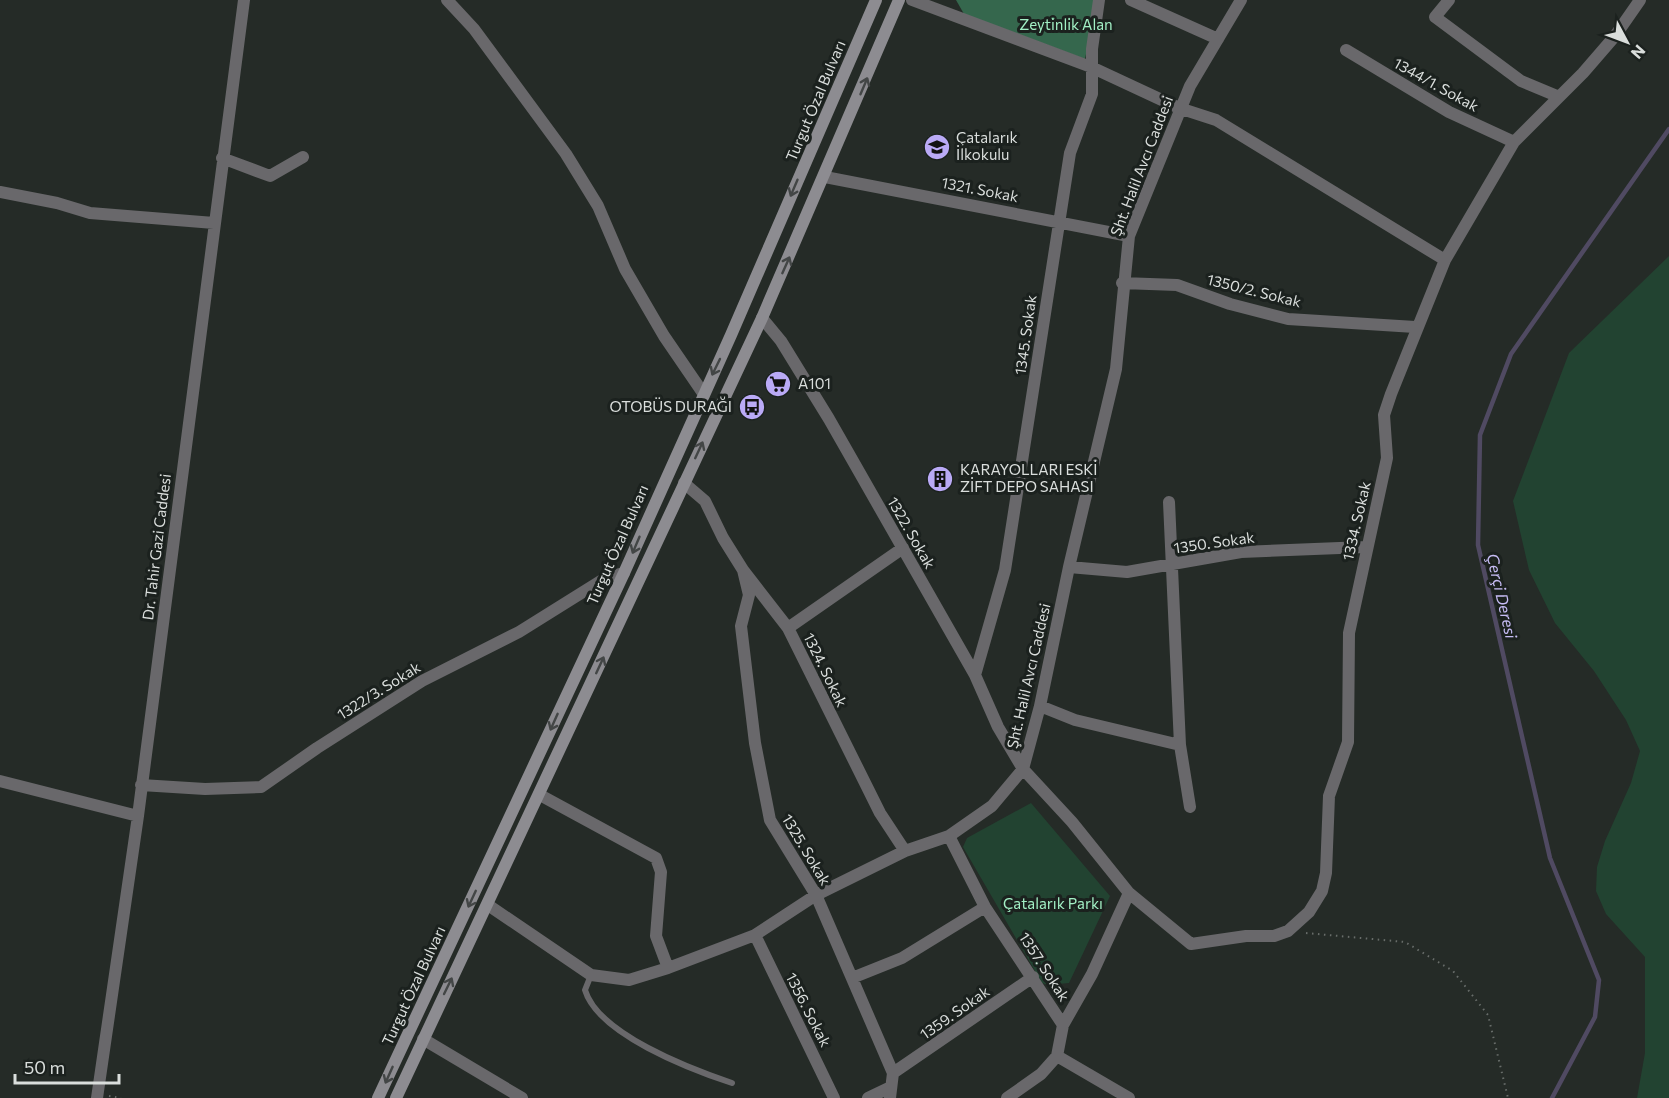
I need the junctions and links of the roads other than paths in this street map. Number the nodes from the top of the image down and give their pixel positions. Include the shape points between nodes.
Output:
1 (244, 0) edge
2 (447, 0) edge
3 (876, 0) edge
4 (899, 0) edge
5 (912, 0) edge
6 (1099, 0) edge
7 (1131, 0) edge
8 (1241, 0) edge
9 (1449, 0) edge
10 (1632, 3) edge
11 (1218, 39) junction
12 (1346, 50) dead end
13 (1091, 67) junction
14 (1557, 96) junction
15 (1179, 108) junction
16 (1514, 142) junction
17 (303, 157) dead end
18 (222, 158) junction
19 (825, 177) junction
20 (0, 192) edge
21 (1058, 220) junction
22 (214, 223) junction
23 (1129, 236) junction
24 (1445, 260) junction
25 (1122, 283) junction
26 (762, 318) junction
27 (1415, 327) junction
28 (703, 393) junction
29 (684, 483) junction
30 (1169, 502) dead end
31 (903, 548) junction
32 (1365, 548) junction
33 (1171, 563) junction
34 (1069, 567) junction
35 (743, 570) junction
36 (624, 573) junction
37 (788, 628) junction
38 (975, 675) junction
39 (1040, 706) junction
40 (1180, 745) junction
41 (1023, 770) junction
42 (0, 782) edge
43 (141, 785) junction
44 (540, 795) junction
45 (1190, 807) dead end
46 (138, 816) junction
47 (949, 836) junction
48 (905, 851) junction
49 (1129, 893) junction
50 (816, 895) junction
51 (488, 905) junction
52 (985, 907) junction
53 (755, 935) junction
54 (668, 968) junction
55 (591, 975) junction
56 (1033, 977) junction
57 (852, 978) junction
58 (1064, 1025) junction
59 (423, 1039) junction
60 (1057, 1056) junction
61 (893, 1073) junction
62 (732, 1083) dead end
63 (891, 1092) edge
64 (97, 1098) edge
65 (378, 1098) edge
66 (396, 1098) edge
67 (522, 1098) edge
68 (834, 1098) edge
69 (868, 1098) edge
70 (1007, 1098) edge
71 (1129, 1098) edge

1 - 18 street, Dr. Tahir Gazi Caddesi
2 - 28 street via 474,29 566,154 598,206 624,269
3 -> 28 main road, Turgut Özal Bulvarı
19 -> 4 main road
5 - 13 street
6 - 13 street, 1345. Sokak
7 - 11 street
8 - 11 street, Şht. Halil Avcı Caddesi
9 - 14 street via 1435,17 1521,81
10 - 14 street, 1334. Sokak via 1615,36
11 - 15 street, Şht. Halil Avcı Caddesi
12 - 16 street, 1344/1. Sokak via 1449,112
13 - 15 street
13 - 21 street, 1345. Sokak via 1092,94 1070,153
14 - 16 street, 1334. Sokak
15 - 23 street, Şht. Halil Avcı Caddesi
15 - 24 street via 1216,120
16 - 24 street, 1334. Sokak
17 - 18 street via 270,176
18 - 22 street, Dr. Tahir Gazi Caddesi
19 - 21 street, 1321. Sokak
26 -> 19 main road
20 - 22 street via 90,213
21 - 23 street, 1321. Sokak
21 - 38 street, 1345. Sokak via 1005,570
22 - 43 street, Dr. Tahir Gazi Caddesi
23 - 25 street, Şht. Halil Avcı Caddesi
24 - 27 street, 1334. Sokak
25 - 27 street, 1350/2. Sokak via 1177,285 1288,319
25 - 34 street, Şht. Halil Avcı Caddesi via 1116,369
29 -> 26 main road
26 - 31 street, 1322. Sokak via 782,341
27 - 32 street, 1334. Sokak via 1384,415 1387,458
28 -> 36 main road, Turgut Özal Bulvarı
29 - 35 street, 1324. Sokak via 705,501
44 -> 29 main road
30 - 33 street
31 - 37 street
31 - 38 street, 1322. Sokak
32 - 33 street, 1350. Sokak via 1241,552
32 - 49 street, 1334. Sokak via 1349,633 1348,742 1329,796 1322,891 1309,912 1288,931 1274,936 1191,944
33 - 34 street, 1350. Sokak via 1127,572
33 - 40 street
34 - 39 street, Şht. Halil Avcı Caddesi
35 - 37 street, 1324. Sokak
35 - 50 street, 1325. Sokak via 748,595 741,626 770,820
36 - 43 street, 1322/3. Sokak via 608,577 519,632 422,681 261,787
36 -> 65 main road, Turgut Özal Bulvarı
37 - 48 street, 1324. Sokak via 880,813
38 - 41 street, 1322. Sokak
39 - 40 street via 1075,720
39 - 41 street, Şht. Halil Avcı Caddesi
40 - 45 street
41 - 47 street, Şht. Halil Avcı Caddesi via 992,806
41 - 49 street, 1322. Sokak via 1072,822
42 - 46 street
43 - 46 street, Dr. Tahir Gazi Caddesi
44 - 51 main road
44 - 54 street via 656,858 661,872 657,936
46 - 64 street, Dr. Tahir Gazi Caddesi
47 - 48 street, Şht. Halil Avcı Caddesi
47 - 52 street, 1357. Sokak
48 - 50 street, Şht. Halil Avcı Caddesi
49 - 58 street
50 - 53 street, Şht. Halil Avcı Caddesi
50 - 57 street, 1325. Sokak
51 - 55 street
59 -> 51 main road
52 - 56 street, 1357. Sokak
52 - 57 street via 902,958
53 - 54 street, Şht. Halil Avcı Caddesi
53 - 68 street, 1356. Sokak
54 - 55 street, Şht. Halil Avcı Caddesi via 629,980
55 - 62 lane via 585,990 589,1004 607,1023 683,1067
56 - 58 street, 1357. Sokak
56 - 61 street, 1359. Sokak
57 - 61 street, 1325. Sokak
58 - 60 street, 1357. Sokak
59 - 66 main road
59 - 67 street
60 - 70 street via 1041,1074
60 - 71 street
61 - 63 street
63 - 69 street

